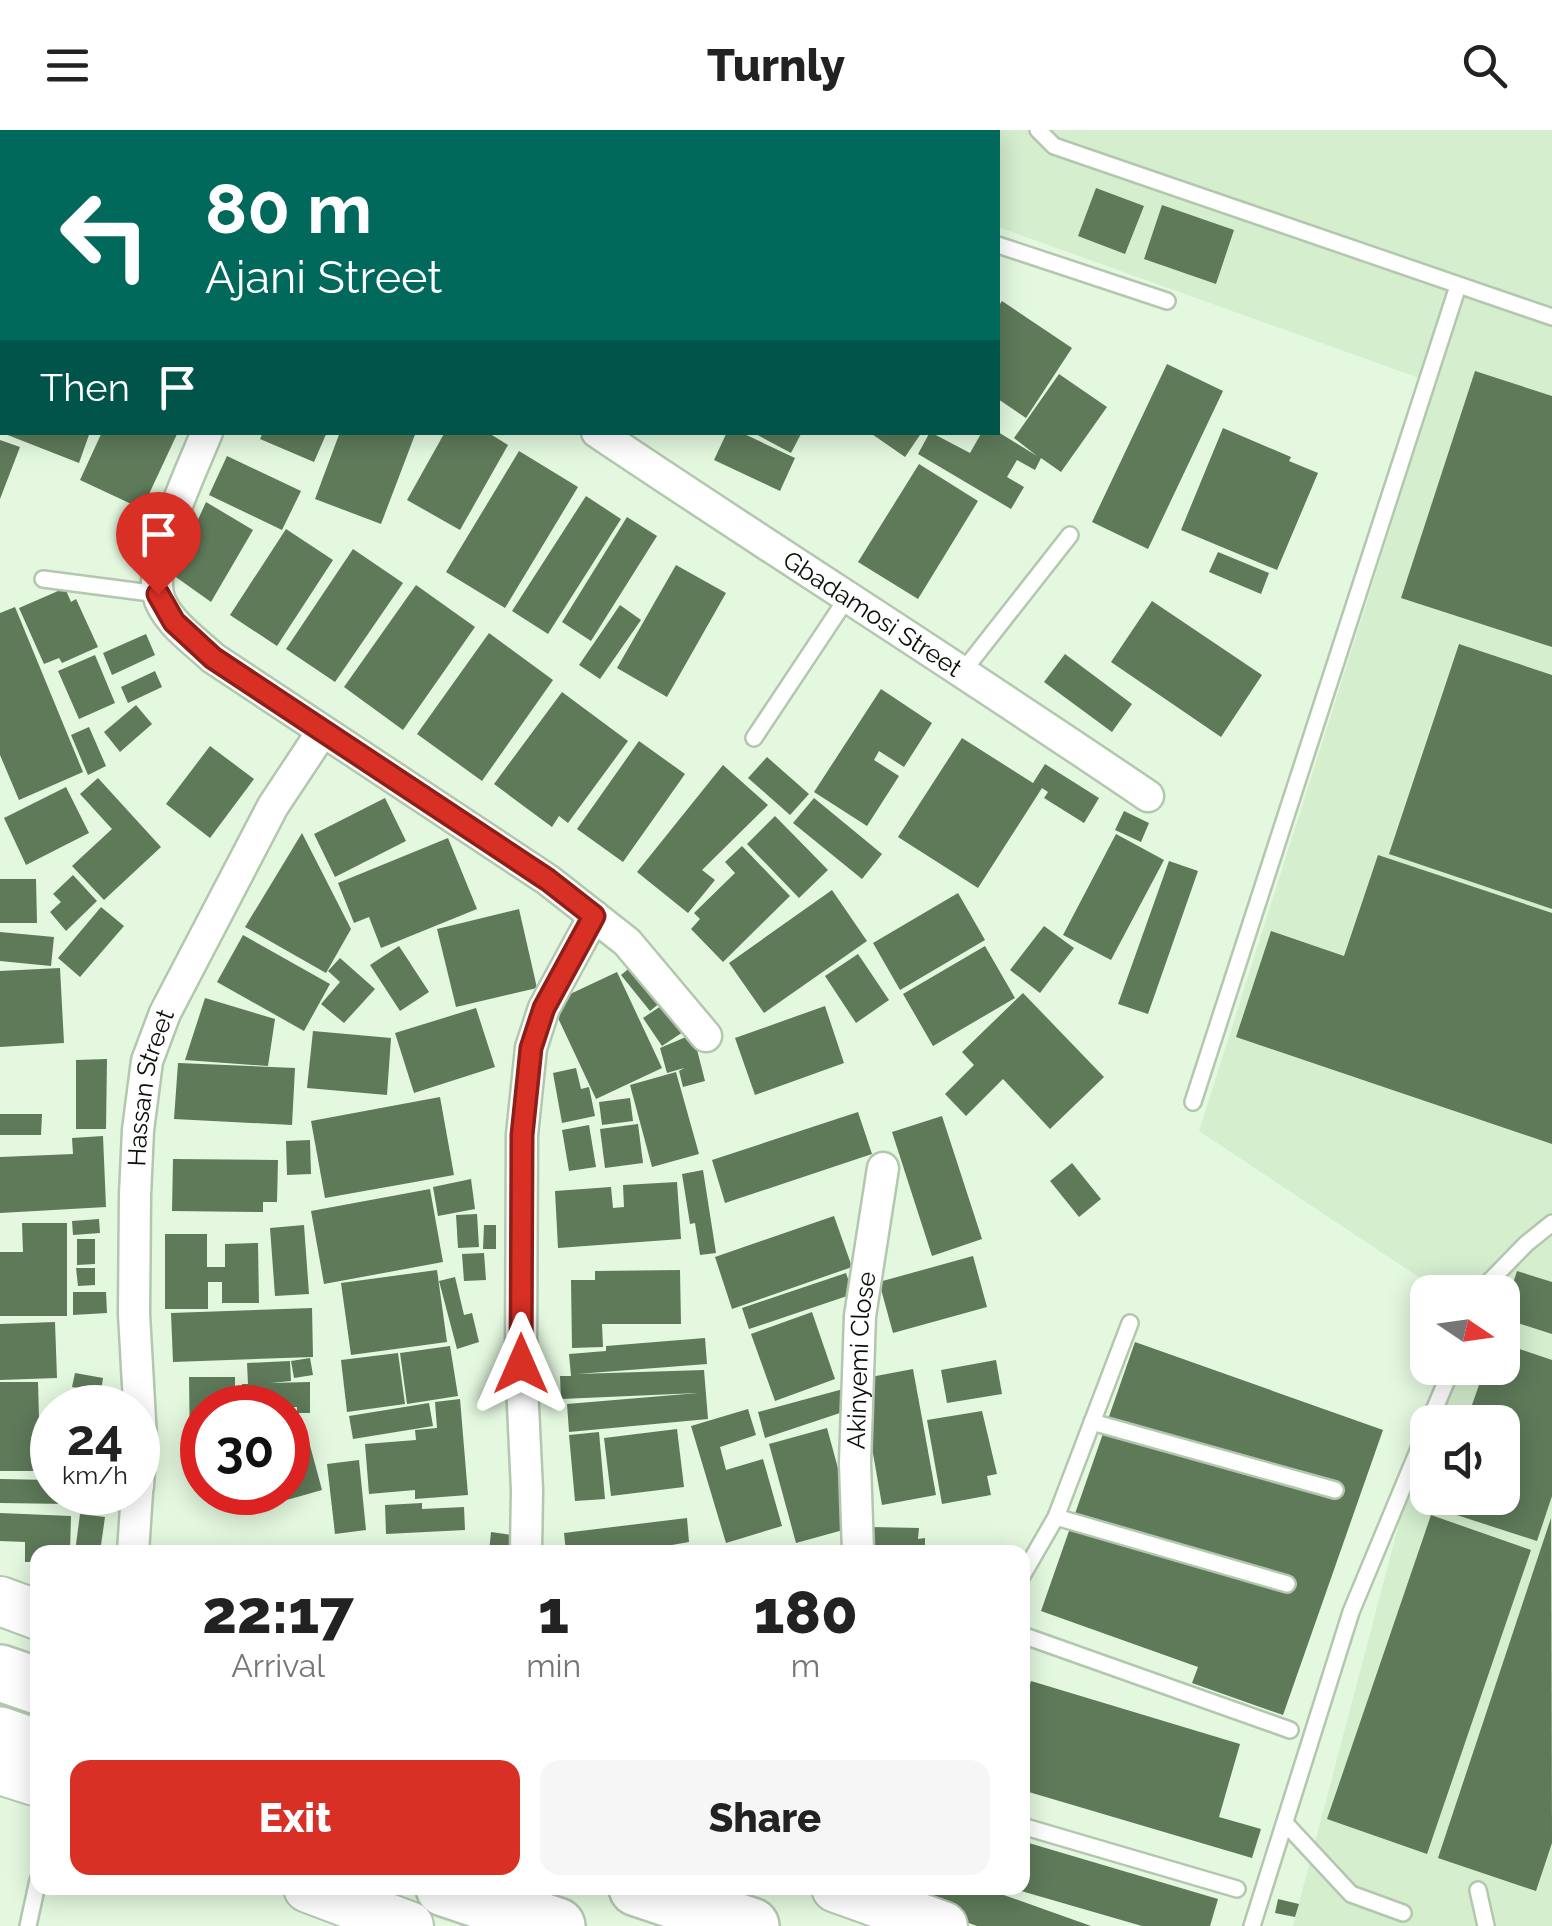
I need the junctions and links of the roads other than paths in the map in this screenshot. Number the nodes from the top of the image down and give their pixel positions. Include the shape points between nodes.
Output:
1 (1038, 130) edge
2 (1000, 246) edge
3 (1458, 286) junction
4 (1167, 301) dead end
5 (1552, 317) edge
6 (206, 435) edge
7 (602, 435) edge
8 (1070, 535) dead end
9 (43, 579) dead end
10 (158, 594) junction
11 (846, 598) junction
12 (964, 670) junction
13 (322, 732) junction
14 (754, 738) dead end
15 (1148, 796) dead end
16 (594, 916) junction
17 (706, 1036) dead end
18 (1193, 1102) dead end
19 (883, 1168) dead end
20 (1552, 1223) edge
21 (1495, 1275) edge
22 (1130, 1324) dead end
23 (138, 1385) edge
24 (1092, 1422) junction
25 (1410, 1469) edge
26 (1335, 1490) dead end
27 (135, 1515) edge
28 (1056, 1517) junction
29 (133, 1545) edge
30 (526, 1545) edge
31 (858, 1545) edge
32 (1030, 1562) edge
33 (1288, 1584) dead end
34 (0, 1601) edge
35 (30, 1612) edge
36 (1030, 1637) edge
37 (0, 1673) edge
38 (30, 1683) edge
39 (1290, 1730) dead end
40 (0, 1736) edge
41 (30, 1745) edge
42 (0, 1770) edge
43 (30, 1779) edge
44 (1285, 1823) junction
45 (1030, 1828) edge
46 (1237, 1889) dead end
47 (1478, 1890) dead end
48 (35, 1895) edge
49 (327, 1895) edge
50 (465, 1895) edge
51 (658, 1895) edge
52 (870, 1895) edge
53 (1403, 1913) dead end
54 (28, 1926) edge
55 (409, 1926) edge
56 (557, 1926) edge
57 (751, 1926) edge
58 (943, 1926) edge
59 (1252, 1926) edge
60 (1486, 1926) edge

1 - 3 lane via 1054,146
2 - 4 lane
3 - 5 lane
3 - 18 lane
6 - 10 street via 161,550
7 - 11 street, Gbadamosi Street
8 - 12 lane
9 - 10 lane
10 - 13 street via 174,622 213,658
11 - 12 street, Gbadamosi Street
11 - 14 lane
12 - 15 street, Gbadamosi Street
13 - 16 street
13 - 23 street, Hassan Street via 256,837 164,1013 147,1061 135,1194
16 - 17 street via 627,942
16 - 30 street via 544,1008 531,1048 521,1364
19 - 31 street, Akinyemi Close via 860,1316
20 - 21 lane
22 - 24 lane
24 - 26 lane
24 - 28 lane
25 - 44 lane via 1351,1612
27 - 29 street, Hassan Street
28 - 32 lane
28 - 33 lane
34 - 35 main road
36 - 39 lane
37 - 38 highway
40 - 41 highway
42 - 43 main road
44 - 53 lane via 1351,1894
44 - 59 lane
45 - 46 lane
47 - 60 lane
48 - 54 lane
49 - 55 main road
50 - 56 highway
51 - 57 highway
52 - 58 main road

